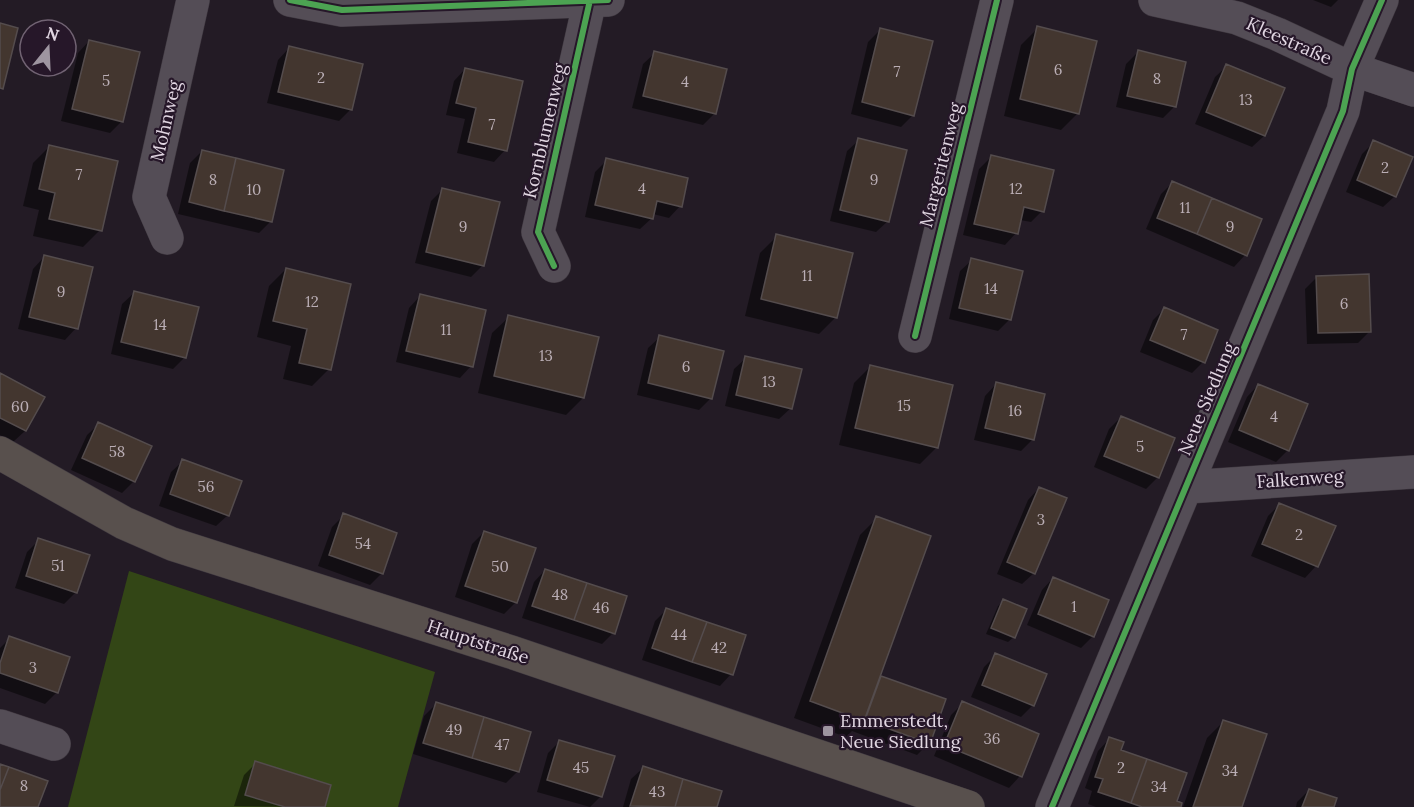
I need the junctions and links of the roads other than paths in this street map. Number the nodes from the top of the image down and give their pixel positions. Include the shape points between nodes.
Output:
1 (193, 0) edge
2 (290, 0) edge
3 (997, 0) edge
4 (1155, 0) edge
5 (1382, 0) edge
6 (596, 1) edge
7 (1352, 69) junction
8 (1414, 90) edge
9 (167, 238) dead end
10 (554, 266) dead end
11 (915, 336) dead end
12 (0, 453) edge
13 (1414, 472) edge
14 (1186, 487) junction
15 (0, 726) edge
16 (54, 744) dead end
17 (968, 807) edge
18 (1052, 807) edge

1 - 9 street, Mohnweg via 148,197
2 - 6 street via 342,10
3 - 11 street, Margeritenweg
4 - 7 street, Kleestraße via 1237,18
5 - 7 street, Neue Siedlung
6 - 10 street, Kornblumenweg via 538,232
7 - 8 street, Kleestraße
7 - 14 street, Neue Siedlung via 1343,111
12 - 17 main road, Hauptstraße via 124,523 172,544 511,652
13 - 14 street, Falkenweg
14 - 18 street, Neue Siedlung
15 - 16 street

